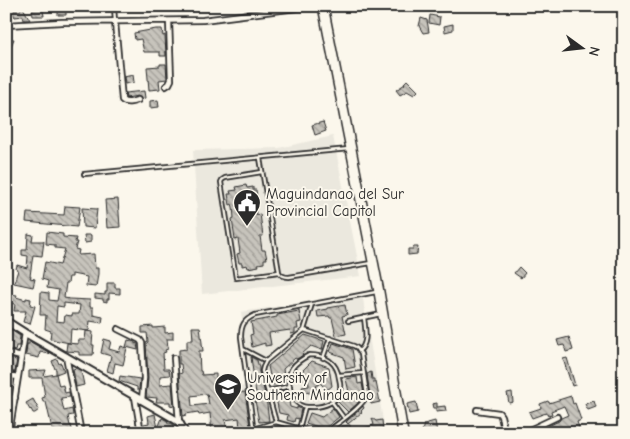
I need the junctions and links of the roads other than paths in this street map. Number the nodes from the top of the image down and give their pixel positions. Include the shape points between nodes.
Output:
1 (114, 6) edge
2 (312, 6) edge
3 (323, 6) edge
4 (169, 20) junction
5 (115, 22) junction
6 (6, 25) edge
7 (166, 86) dead end
8 (138, 100) dead end
9 (351, 149) junction
10 (260, 158) junction
11 (263, 172) junction
12 (84, 174) dead end
13 (373, 263) junction
14 (278, 272) junction
15 (379, 292) junction
16 (312, 304) junction
17 (383, 313) junction
18 (364, 318) junction
19 (6, 321) edge
20 (348, 321) dead end
21 (118, 329) dead end
22 (304, 330) junction
23 (25, 334) junction
24 (330, 338) junction
25 (243, 349) junction
26 (359, 351) junction
27 (6, 353) edge
28 (66, 356) junction
29 (21, 357) junction
30 (174, 358) dead end
31 (323, 358) junction
32 (266, 361) junction
33 (364, 373) junction
34 (6, 375) edge
35 (339, 375) junction
36 (18, 377) junction
37 (290, 386) junction
38 (268, 391) junction
39 (6, 397) edge
40 (135, 397) junction
41 (14, 398) junction
42 (142, 400) junction
43 (332, 402) junction
44 (304, 407) junction
45 (478, 410) dead end
46 (557, 417) dead end
47 (9, 418) edge
48 (344, 418) junction
49 (179, 422) junction
50 (276, 422) junction
51 (253, 429) junction
52 (299, 429) junction
53 (9, 433) edge
54 (81, 433) edge
55 (141, 433) edge
56 (185, 433) edge
57 (254, 433) edge
58 (314, 433) edge
59 (326, 433) edge
60 (403, 433) edge
61 (505, 433) edge
62 (523, 433) edge

1 - 5 lane
2 - 4 street via 211,19
3 - 9 highway
4 - 5 street
4 - 7 street via 171,80
5 - 6 street
5 - 8 street via 122,100 127,103
9 - 10 lane
9 - 13 highway
10 - 11 lane
10 - 12 lane
11 - 14 lane
11 - 14 lane via 225,178 221,182 236,278
13 - 14 lane via 289,277
13 - 15 highway
15 - 16 lane
15 - 17 highway
16 - 22 lane
16 - 25 lane via 248,318 241,330
17 - 18 lane
17 - 60 highway
18 - 20 lane
18 - 26 lane via 365,340
19 - 23 street
21 - 42 street via 142,343
22 - 24 lane
22 - 32 lane
23 - 28 street
23 - 29 street
24 - 26 lane via 354,346
24 - 31 lane
25 - 32 lane
25 - 51 lane
26 - 33 lane
27 - 29 street
28 - 40 street
28 - 54 street
29 - 36 street
30 - 49 street
31 - 35 lane via 330,360
31 - 37 lane via 309,355 292,367 288,378
32 - 38 lane via 262,372
33 - 35 lane
33 - 48 lane via 366,399
34 - 36 street
35 - 43 lane via 340,392
36 - 41 street
37 - 38 lane
37 - 44 lane via 294,400
38 - 50 lane
39 - 41 street
40 - 42 street
40 - 55 street
41 - 47 street
42 - 49 street
43 - 44 lane via 320,407
43 - 48 lane
44 - 52 lane
45 - 61 street via 499,413
46 - 62 street
47 - 53 street
48 - 59 lane
49 - 56 street
50 - 51 lane
50 - 52 lane
51 - 57 lane
52 - 58 lane

